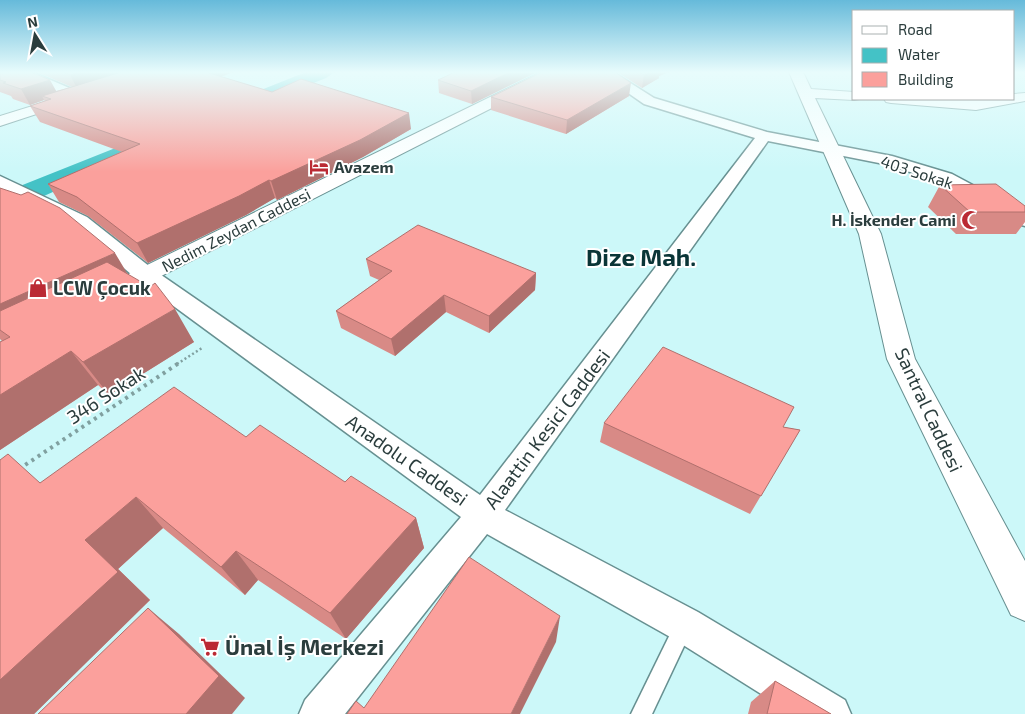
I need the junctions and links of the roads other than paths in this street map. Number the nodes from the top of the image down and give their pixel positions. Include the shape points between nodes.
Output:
1 (48, 105) edge
2 (485, 105) edge
3 (663, 105) edge
4 (812, 105) edge
5 (0, 121) edge
6 (764, 136) junction
7 (831, 150) junction
8 (0, 181) edge
9 (1025, 220) edge
10 (146, 275) junction
11 (86, 304) edge
12 (483, 514) junction
13 (1025, 601) edge
14 (685, 625) junction
15 (319, 714) edge
16 (641, 714) edge
17 (832, 714) edge

1 - 5 street
2 - 10 street, Nedim Zeydan Caddesi
3 - 6 street, 403 Sokak
4 - 7 street, Santral Caddesi
6 - 7 street, 403 Sokak
6 - 12 street, Alaattin Kesici Caddesi
7 - 9 street, 403 Sokak via 892,161 946,178
7 - 13 street, Santral Caddesi via 870,234 901,359
8 - 10 street, Anadolu Caddesi via 80,221
10 - 11 street, Nedim Zeydan Caddesi
10 - 12 street, Anadolu Caddesi
12 - 14 street, Anadolu Caddesi
12 - 15 street, Alaattin Kesici Caddesi
14 - 16 lane
14 - 17 street, Anadolu Caddesi

